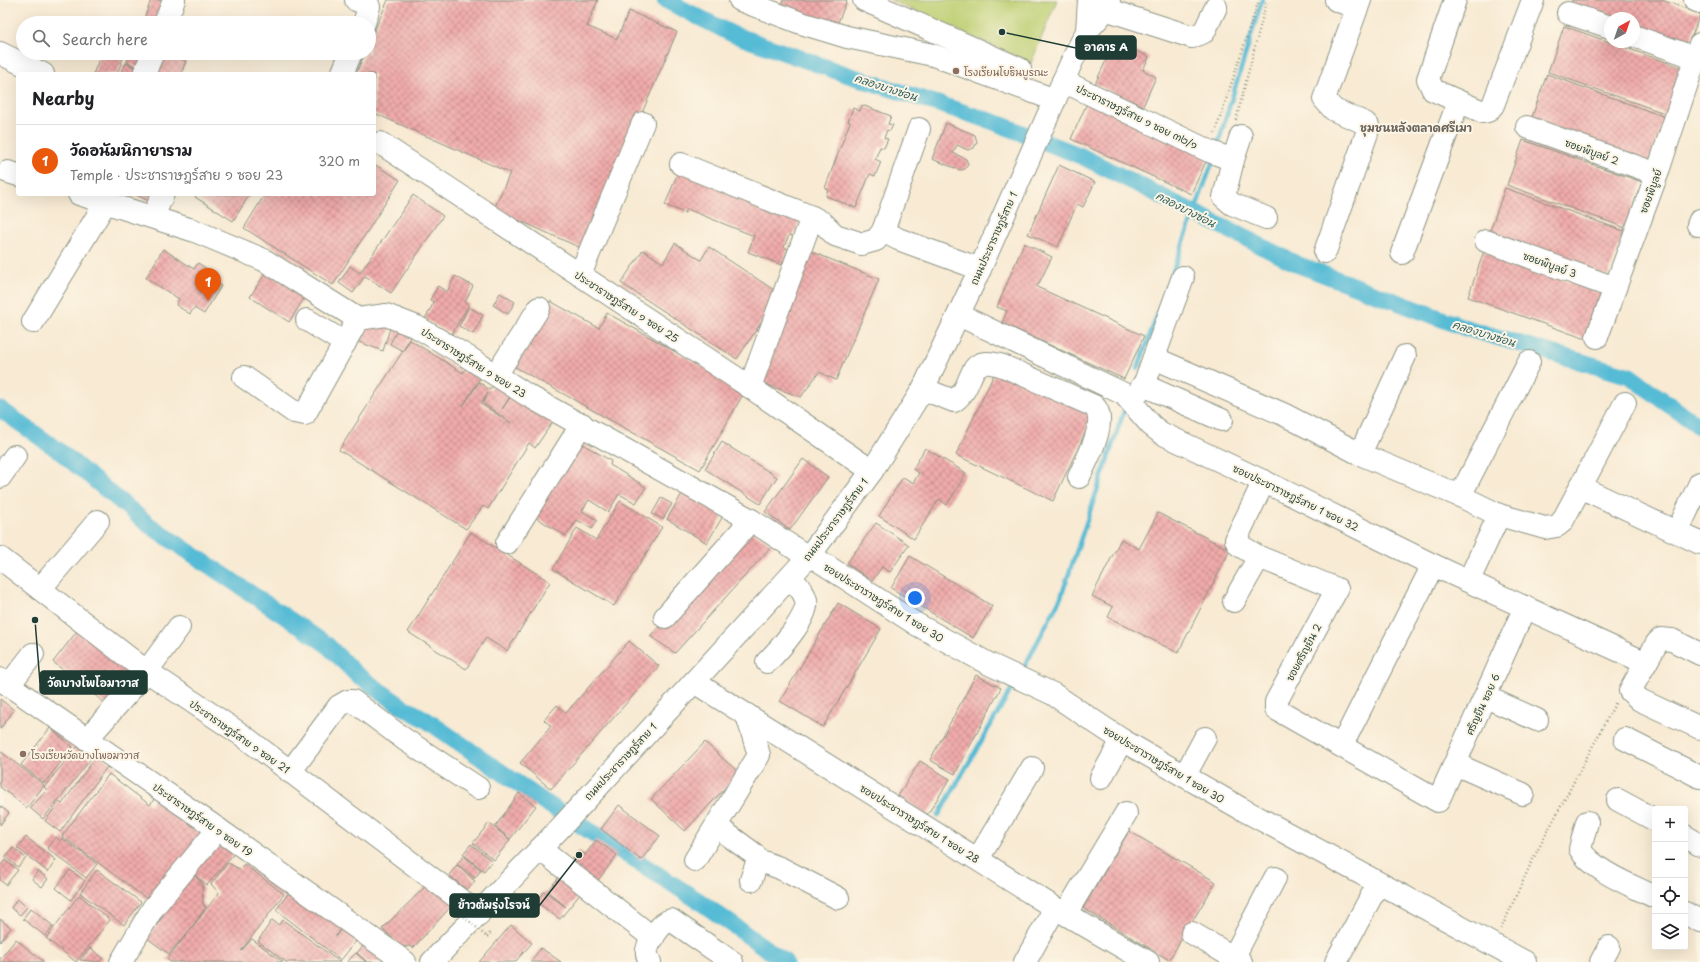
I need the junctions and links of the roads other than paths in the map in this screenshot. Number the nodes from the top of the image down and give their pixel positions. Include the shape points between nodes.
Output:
1 (174, 0) edge
2 (356, 0) edge
3 (740, 0) edge
4 (864, 0) edge
5 (1336, 0) edge
6 (1455, 0) edge
7 (1534, 0) edge
8 (1695, 0) edge
9 (1700, 2) edge
10 (1101, 3) edge
11 (1359, 4) edge
12 (1216, 7) dead end
13 (1568, 12) dead end
14 (168, 16) edge
15 (366, 16) edge
16 (1604, 25) edge
17 (1640, 37) edge
18 (1698, 51) edge
19 (0, 53) edge
20 (150, 60) edge
21 (348, 60) edge
22 (1020, 69) dead end
23 (39, 72) edge
24 (145, 72) edge
25 (343, 72) edge
26 (1063, 81) junction
27 (1054, 100) junction
28 (1458, 102) junction
29 (643, 123) dead end
30 (1526, 127) dead end
31 (919, 129) dead end
32 (1238, 132) road end
33 (380, 143) dead end
34 (1219, 155) junction
35 (681, 164) dead end
36 (1657, 174) junction
37 (86, 196) edge
38 (163, 196) edge
39 (106, 202) junction
40 (153, 217) junction
41 (812, 218) junction
42 (1266, 218) dead end
43 (883, 231) junction
44 (1486, 241) dead end
45 (1325, 252) dead end
46 (1402, 253) dead end
47 (980, 269) junction
48 (580, 275) junction
49 (1183, 277) dead end
50 (1615, 288) junction
51 (539, 308) dead end
52 (959, 315) junction
53 (358, 319) junction
54 (307, 320) dead end
55 (33, 322) dead end
56 (1597, 337) dead end
57 (345, 343) junction
58 (1405, 356) dead end
59 (1154, 358) junction
60 (1529, 362) dead end
61 (496, 375) junction
62 (244, 377) dead end
63 (750, 387) junction
64 (923, 389) junction
65 (1133, 395) junction
66 (1625, 403) dead end
67 (1222, 420) dead end
68 (582, 424) junction
69 (1360, 454) junction
70 (16, 456) dead end
71 (872, 471) junction
72 (0, 476) edge
73 (1079, 477) dead end
74 (1264, 481) junction
75 (1700, 483) edge
76 (1580, 487) junction
77 (1460, 496) junction
78 (1499, 515) junction
79 (751, 520) junction
80 (98, 521) dead end
81 (1677, 532) junction
82 (506, 543) dead end
83 (1700, 543) edge
84 (809, 556) junction
85 (0, 558) edge
86 (1259, 558) junction
87 (1433, 564) junction
88 (790, 577) junction
89 (1469, 580) junction
90 (40, 589) junction
91 (1234, 601) dead end
92 (1525, 607) junction
93 (665, 617) dead end
94 (179, 627) dead end
95 (33, 654) dead end
96 (1700, 654) edge
97 (767, 662) dead end
98 (1646, 663) junction
99 (147, 671) junction
100 (5, 682) edge
101 (694, 682) junction
102 (1486, 697) junction
103 (747, 714) junction
104 (1537, 720) dead end
105 (1700, 728) edge
106 (1205, 738) dead end
107 (88, 739) junction
108 (1345, 739) dead end
109 (1625, 739) dead end
110 (1122, 740) junction
111 (1455, 764) junction
112 (1032, 768) dead end
113 (290, 772) junction
114 (1185, 775) junction
115 (1700, 777) edge
116 (1101, 778) dead end
117 (478, 788) dead end
118 (1523, 794) dead end
119 (1438, 800) joint
120 (1618, 800) dead end
121 (1126, 813) dead end
122 (1652, 818) edge
123 (1587, 822) dead end
124 (716, 826) junction
125 (218, 829) junction
126 (1688, 838) edge
127 (1700, 845) edge
128 (540, 849) junction
129 (978, 859) junction
130 (695, 860) dead end
131 (1275, 878) dead end
132 (1378, 884) junction
133 (1652, 895) edge
134 (838, 898) dead end
135 (1060, 911) junction
136 (469, 912) junction
137 (1687, 914) edge
138 (1700, 921) edge
139 (1192, 933) dead end
140 (652, 938) junction
141 (1115, 954) edge
142 (1235, 961) edge
143 (121, 962) edge
144 (404, 962) edge
145 (432, 962) edge
146 (650, 962) edge
147 (732, 962) edge
148 (1026, 962) edge
149 (1148, 962) edge
150 (1336, 962) edge
151 (1525, 962) edge

1 - 14 street
2 - 15 street via 368,4
3 - 27 street via 801,24 847,37 933,55
4 - 22 street
5 - 11 street
6 - 28 street via 1428,78 1433,90
7 - 28 street via 1494,105 1483,112
8 - 9 street
10 - 12 street via 1192,37 1204,32
10 - 26 street, ถนนประชาราษฎร์สาย 1
11 - 45 street via 1324,99 1334,110 1365,123 1368,126 1368,133
13 - 16 street
17 - 18 street
18 - 36 street, ซอยพิบูลย์
19 - 23 street
20 - 24 street
21 - 25 street
26 - 27 street, ถนนประชาราษฎร์สาย 1
26 - 34 street, ประชาราษฎร์สาย ๑ ซอย ๓๒/๑
27 - 47 street, ถนนประชาราษฎร์สาย 1
28 - 46 street
29 - 48 street
30 - 36 street, ซอยพิบูลย์ 2
31 - 43 street
32 - 34 street
33 - 48 street, ประชาราษฎร์สาย ๑ ซอย 25
34 - 42 street via 1224,196 1232,204
35 - 41 street
36 - 50 street, ซอยพิบูลย์
37 - 39 street
38 - 40 street
39 - 40 street
39 - 55 street
40 - 53 street via 195,231 264,260
41 - 43 street via 823,223 835,235 862,244 876,240
41 - 63 street
43 - 47 street
44 - 50 street, ซอยพิบูลย์ 3
47 - 52 street, ถนนประชาราษฎร์สาย 1
48 - 63 street, ประชาราษฎร์สาย ๑ ซอย 25
49 - 59 street
50 - 56 street, ซอยพิบูลย์
51 - 61 street
52 - 64 street, ถนนประชาราษฎร์สาย 1
52 - 65 street, ซอยประชาราษฎร์สาย 1 ซอย 32
53 - 57 street
53 - 61 street, ประชาราษฎร์สาย ๑ ซอย 23 via 386,315 417,327
54 - 57 street
57 - 62 street via 305,414 294,412
58 - 69 street
59 - 65 street
59 - 69 street via 1282,414
60 - 77 street
61 - 68 street, ประชาราษฎร์สาย ๑ ซอย 23 via 527,395
63 - 71 street, ประชาราษฎร์สาย ๑ ซอย 25
64 - 71 street, ถนนประชาราษฎร์สาย 1
64 - 73 street via 954,401 960,397 976,368 982,362 990,362 1094,406 1100,418 1096,436
65 - 67 street
65 - 74 street, ซอยประชาราษฎร์สาย 1 ซอย 32 via 1151,425 1161,433
66 - 76 street
68 - 79 street, ประชาราษฎร์สาย ๑ ซอย 23
68 - 82 street
69 - 77 street
70 - 72 street
71 - 84 street, ถนนประชาราษฎร์สาย 1
74 - 86 street, ซอยศริญยืน 2 via 1236,540 1239,545
74 - 87 street, ซอยประชาราษฎร์สาย 1 ซอย 32
75 - 81 street
76 - 78 street via 1562,522 1552,528
76 - 81 street
77 - 78 street
78 - 89 street
79 - 84 street, ประชาราษฎร์สาย ๑ ซอย 23
79 - 93 street
80 - 90 street
81 - 83 street
84 - 88 street, ถนนประชาราษฎร์สาย 1
84 - 110 street, ซอยประชาราษฎร์สาย 1 ซอย 30 via 916,624 987,663 1053,694
85 - 90 street, ประชาราษฎร์สาย ๑ ซอย 21
86 - 91 street
86 - 119 street, ซอยศริญยืน 2 via 1337,588 1276,702 1276,709
87 - 89 street, ซอยประชาราษฎร์สาย 1 ซอย 32
87 - 108 street
88 - 97 street via 804,594 807,601 806,612
88 - 101 street, ถนนประชาราษฎร์สาย 1
89 - 92 street, ซอยประชาราษฎร์สาย 1 ซอย 32
90 - 99 street, ประชาราษฎร์สาย ๑ ซอย 21
92 - 98 street, ซอยประชาราษฎร์สาย 1 ซอย 32
92 - 102 street, ศริญยืน ซอย 6
94 - 99 street
95 - 100 street
96 - 98 street via 1666,638 1657,643
98 - 105 street via 1630,691 1640,700
99 - 107 street
99 - 113 street, ประชาราษฎร์สาย ๑ ซอย 21 via 242,735
100 - 107 street, ประชาราษฎร์สาย ๑ ซอย 19
101 - 103 street, ซอยประชาราษฎร์สาย 1 ซอย 28
101 - 128 street, ถนนประชาราษฎร์สาย 1
102 - 104 street
102 - 111 street, ศริญยืน ซอย 6
103 - 124 street via 759,755
103 - 129 street, ซอยประชาราษฎร์สาย 1 ซอย 28
106 - 114 street
107 - 125 street, ประชาราษฎร์สาย ๑ ซอย 19
109 - 115 street
110 - 114 street, ซอยประชาราษฎร์สาย 1 ซอย 30
110 - 116 street
111 - 118 street
111 - 119 street, ศริญยืน ซอย 6
112 - 129 street
113 - 117 street via 339,706 353,701 404,739
113 - 136 street, ประชาราษฎร์สาย ๑ ซอย 21
114 - 132 street, ซอยประชาราษฎร์สาย 1 ซอย 30 via 1287,835
120 - 122 street
121 - 135 street
123 - 133 street via 1580,849 1583,855 1597,867
124 - 130 street
124 - 134 street via 754,854 754,870 780,868
125 - 143 street via 153,908
125 - 144 street, ประชาราษฎร์สาย ๑ ซอย 19
126 - 127 street
128 - 136 street, ถนนประชาราษฎร์สาย 1
128 - 140 street
129 - 135 street, ซอยประชาราษฎร์สาย 1 ซอย 28
131 - 142 street
132 - 150 street
132 - 151 street, ซอยประชาราษฎร์สาย 1 ซอย 30
135 - 141 street, ซอยประชาราษฎร์สาย 1 ซอย 28
135 - 148 street
136 - 145 street, ถนนประชาราษฎร์สาย 1
137 - 138 street
139 - 142 street
140 - 146 street via 646,955
140 - 147 street via 666,921 671,920
141 - 149 street, ซอยประชาราษฎร์สาย 1 ซอย 28

